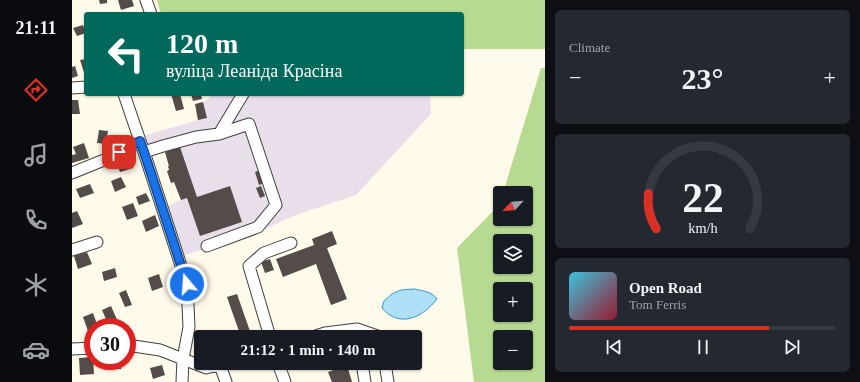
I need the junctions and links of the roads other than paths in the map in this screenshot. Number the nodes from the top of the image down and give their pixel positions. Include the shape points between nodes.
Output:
1 (146, 0) edge
2 (150, 12) edge
3 (84, 87) edge
4 (72, 88) edge
5 (125, 96) edge
6 (243, 96) edge
7 (220, 134) junction
8 (140, 141) junction
9 (144, 152) junction
10 (72, 173) edge
11 (97, 242) dead end
12 (291, 243) dead end
13 (207, 246) dead end
14 (72, 250) edge
15 (268, 330) edge
16 (136, 346) edge
17 (84, 348) edge
18 (72, 349) edge
19 (184, 359) junction
20 (194, 363) edge
21 (224, 370) edge
22 (281, 370) edge
23 (363, 370) edge
24 (386, 370) edge
25 (182, 382) edge
26 (226, 382) edge
27 (285, 382) edge
28 (365, 382) edge
29 (388, 382) edge

1 - 2 street
3 - 4 street
5 - 8 street
6 - 7 street
7 - 9 street via 196,137
7 - 13 street via 249,124 276,205 258,227
8 - 9 street
8 - 10 street via 109,158
9 - 19 street via 187,284 189,327
11 - 14 street
12 - 15 street via 264,253 249,266
16 - 19 street via 160,350
17 - 18 street
19 - 20 street
19 - 25 street
21 - 26 street
22 - 27 street
23 - 28 street
24 - 29 street

